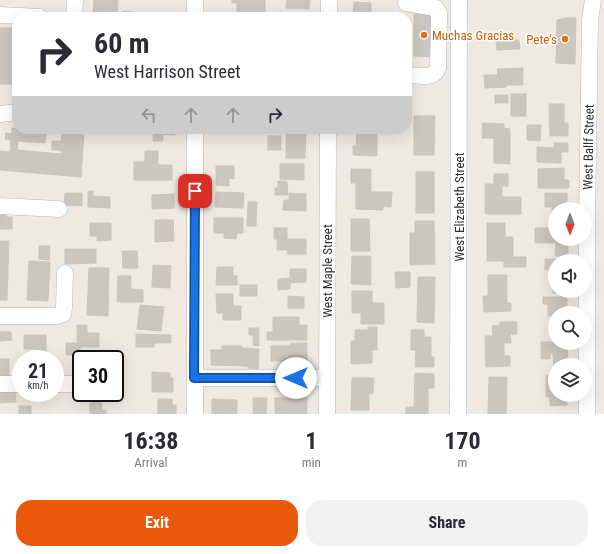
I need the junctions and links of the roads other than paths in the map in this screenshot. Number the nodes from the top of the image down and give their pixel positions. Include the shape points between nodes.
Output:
1 (75, 0) edge
2 (195, 0) edge
3 (329, 0) edge
4 (459, 0) edge
5 (592, 0) edge
6 (406, 3) dead end
7 (74, 12) edge
8 (195, 12) edge
9 (329, 12) edge
10 (0, 15) edge
11 (12, 16) edge
12 (412, 75) edge
13 (12, 113) edge
14 (0, 114) edge
15 (195, 134) edge
16 (328, 134) edge
17 (0, 206) edge
18 (59, 209) dead end
19 (65, 273) dead end
20 (0, 316) edge
21 (194, 378) junction
22 (327, 378) junction
23 (0, 384) edge
24 (12, 384) edge
25 (194, 414) edge
26 (327, 414) edge
27 (458, 414) edge
28 (587, 414) edge

1 - 7 street
2 - 8 street
3 - 9 street
4 - 27 street, West Elizabeth Street
5 - 28 street, West Ballf Street via 587,220
6 - 12 street via 436,8 439,13 438,68 432,76
10 - 11 street
13 - 14 street
15 - 21 street
16 - 22 street, West Maple Street
17 - 18 street
19 - 20 street via 63,314
21 - 22 street
21 - 25 street
22 - 26 street, West Maple Street
23 - 24 street

